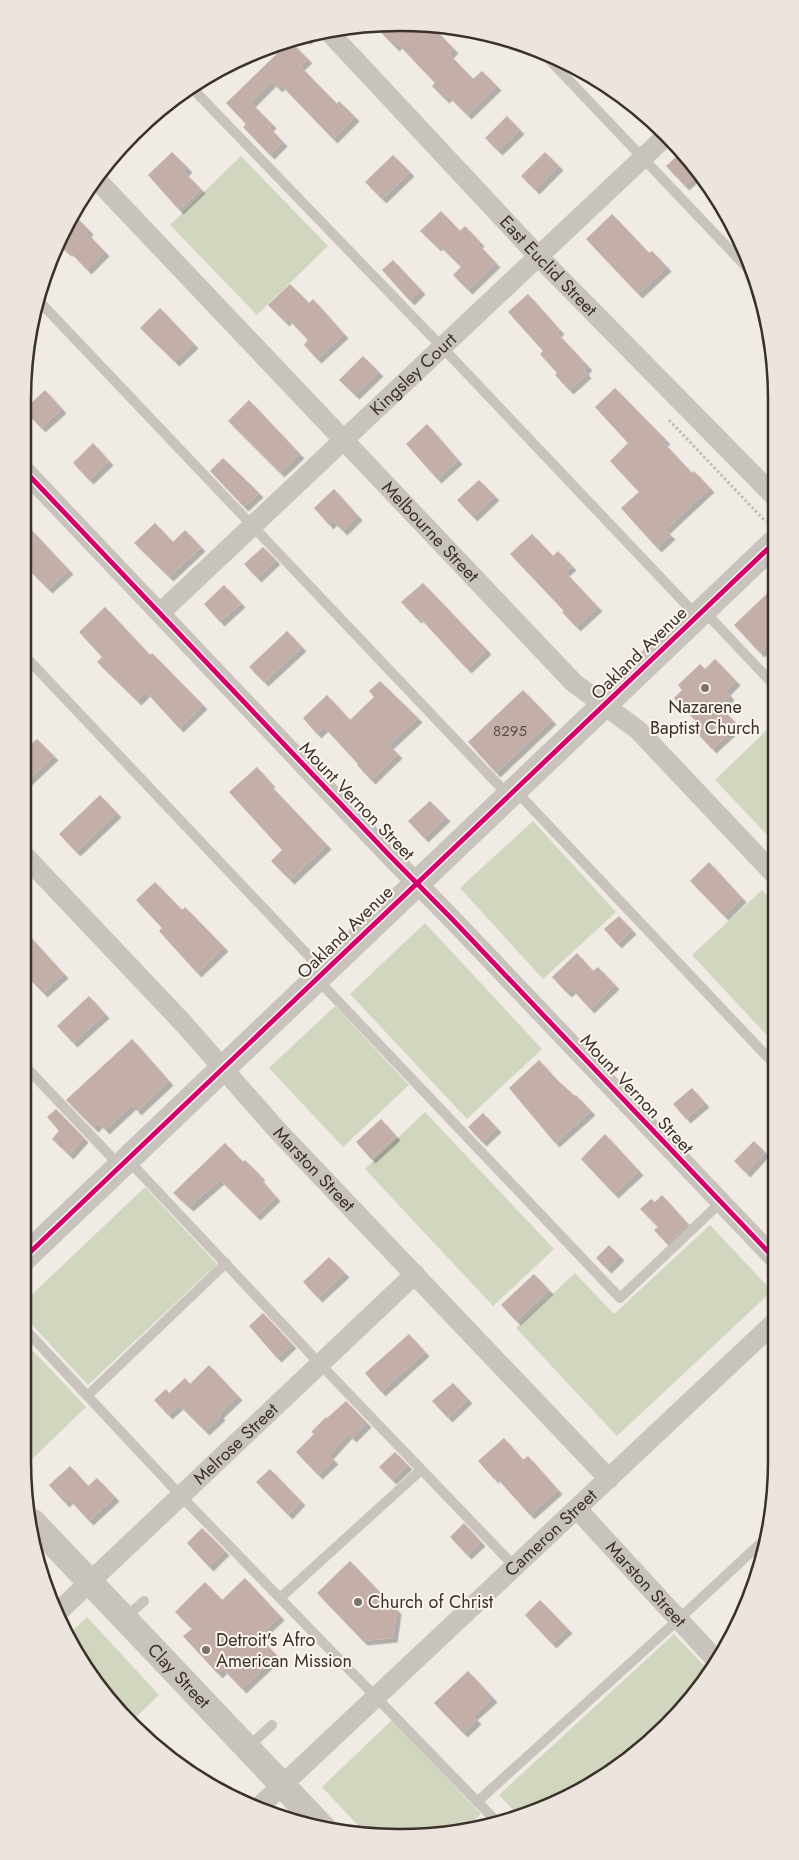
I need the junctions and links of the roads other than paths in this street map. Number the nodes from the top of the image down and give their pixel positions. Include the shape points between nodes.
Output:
1 (334, 37) edge
2 (554, 65) edge
3 (196, 92) edge
4 (661, 140) edge
5 (642, 158) junction
6 (101, 184) edge
7 (539, 256) junction
8 (741, 261) edge
9 (44, 306) edge
10 (441, 346) junction
11 (343, 439) junction
12 (31, 478) edge
13 (768, 490) edge
14 (253, 525) junction
15 (768, 550) edge
16 (160, 614) junction
17 (700, 614) junction
18 (31, 664) edge
19 (768, 679) edge
20 (604, 705) junction
21 (512, 793) junction
22 (31, 863) edge
23 (768, 868) edge
24 (417, 883) junction
25 (320, 975) junction
26 (768, 1058) edge
27 (222, 1068) junction
28 (31, 1073) edge
29 (124, 1163) junction
30 (720, 1202) junction
31 (31, 1251) edge
32 (768, 1252) edge
33 (226, 1263) junction
34 (415, 1274) junction
35 (768, 1329) edge
36 (31, 1337) edge
37 (320, 1364) junction
38 (87, 1396) junction
39 (421, 1470) junction
40 (609, 1479) junction
41 (181, 1496) junction
42 (577, 1509) junction
43 (37, 1526) edge
44 (757, 1546) edge
45 (515, 1567) junction
46 (90, 1582) junction
47 (280, 1598) junction
48 (144, 1601) dead end
49 (62, 1608) edge
50 (124, 1619) junction
51 (679, 1619) junction
52 (712, 1655) edge
53 (375, 1698) junction
54 (272, 1725) dead end
55 (247, 1748) junction
56 (282, 1785) junction
57 (477, 1802) junction
58 (264, 1803) edge
59 (491, 1817) edge
60 (314, 1819) edge

1 - 7 street, East Euclid Street
2 - 5 lane
3 - 10 lane
4 - 5 street, Kingsley Court
5 - 7 street, Kingsley Court
5 - 8 lane
6 - 11 street, Melbourne Street
7 - 10 street, Kingsley Court
7 - 13 street, East Euclid Street
9 - 14 lane
10 - 11 street, Kingsley Court
10 - 17 lane
11 - 14 street, Kingsley Court
11 - 20 street, Melbourne Street via 574,683
12 - 16 street, Mount Vernon Street
14 - 16 street, Kingsley Court
14 - 21 lane
15 - 17 street, Oakland Avenue
16 - 24 street, Mount Vernon Street
17 - 19 lane
17 - 20 street, Oakland Avenue
18 - 25 lane
20 - 21 street, Oakland Avenue
20 - 23 street, Melbourne Street via 638,730
21 - 24 street, Oakland Avenue
21 - 26 lane
22 - 27 street, Marston Street
24 - 25 street, Oakland Avenue
24 - 30 street, Mount Vernon Street
25 - 27 street, Oakland Avenue
25 - 30 lane via 620,1298
27 - 29 street, Oakland Avenue
27 - 34 street, Marston Street
28 - 29 lane
29 - 31 street, Oakland Avenue
29 - 33 lane
30 - 32 street, Mount Vernon Street
33 - 37 lane
33 - 38 lane
34 - 37 street, Melrose Street
34 - 40 street, Marston Street
35 - 40 street, Cameron Street
36 - 38 lane
37 - 39 lane
37 - 41 street, Melrose Street
38 - 41 lane
39 - 45 lane
39 - 47 lane
40 - 42 street, Cameron Street
41 - 46 street, Melrose Street
41 - 47 lane
42 - 45 street, Cameron Street
42 - 51 street, Marston Street
43 - 46 street, Clay Street
44 - 51 lane
45 - 53 street, Cameron Street
46 - 49 street, Melrose Street
46 - 50 street, Clay Street
47 - 53 lane
48 - 50 lane
50 - 55 street, Clay Street
51 - 52 street, Marston Street
51 - 57 lane
53 - 56 street, Cameron Street
53 - 57 lane
54 - 55 lane
55 - 56 street, Clay Street
56 - 58 street, Cameron Street
56 - 60 street, Clay Street
57 - 59 lane

